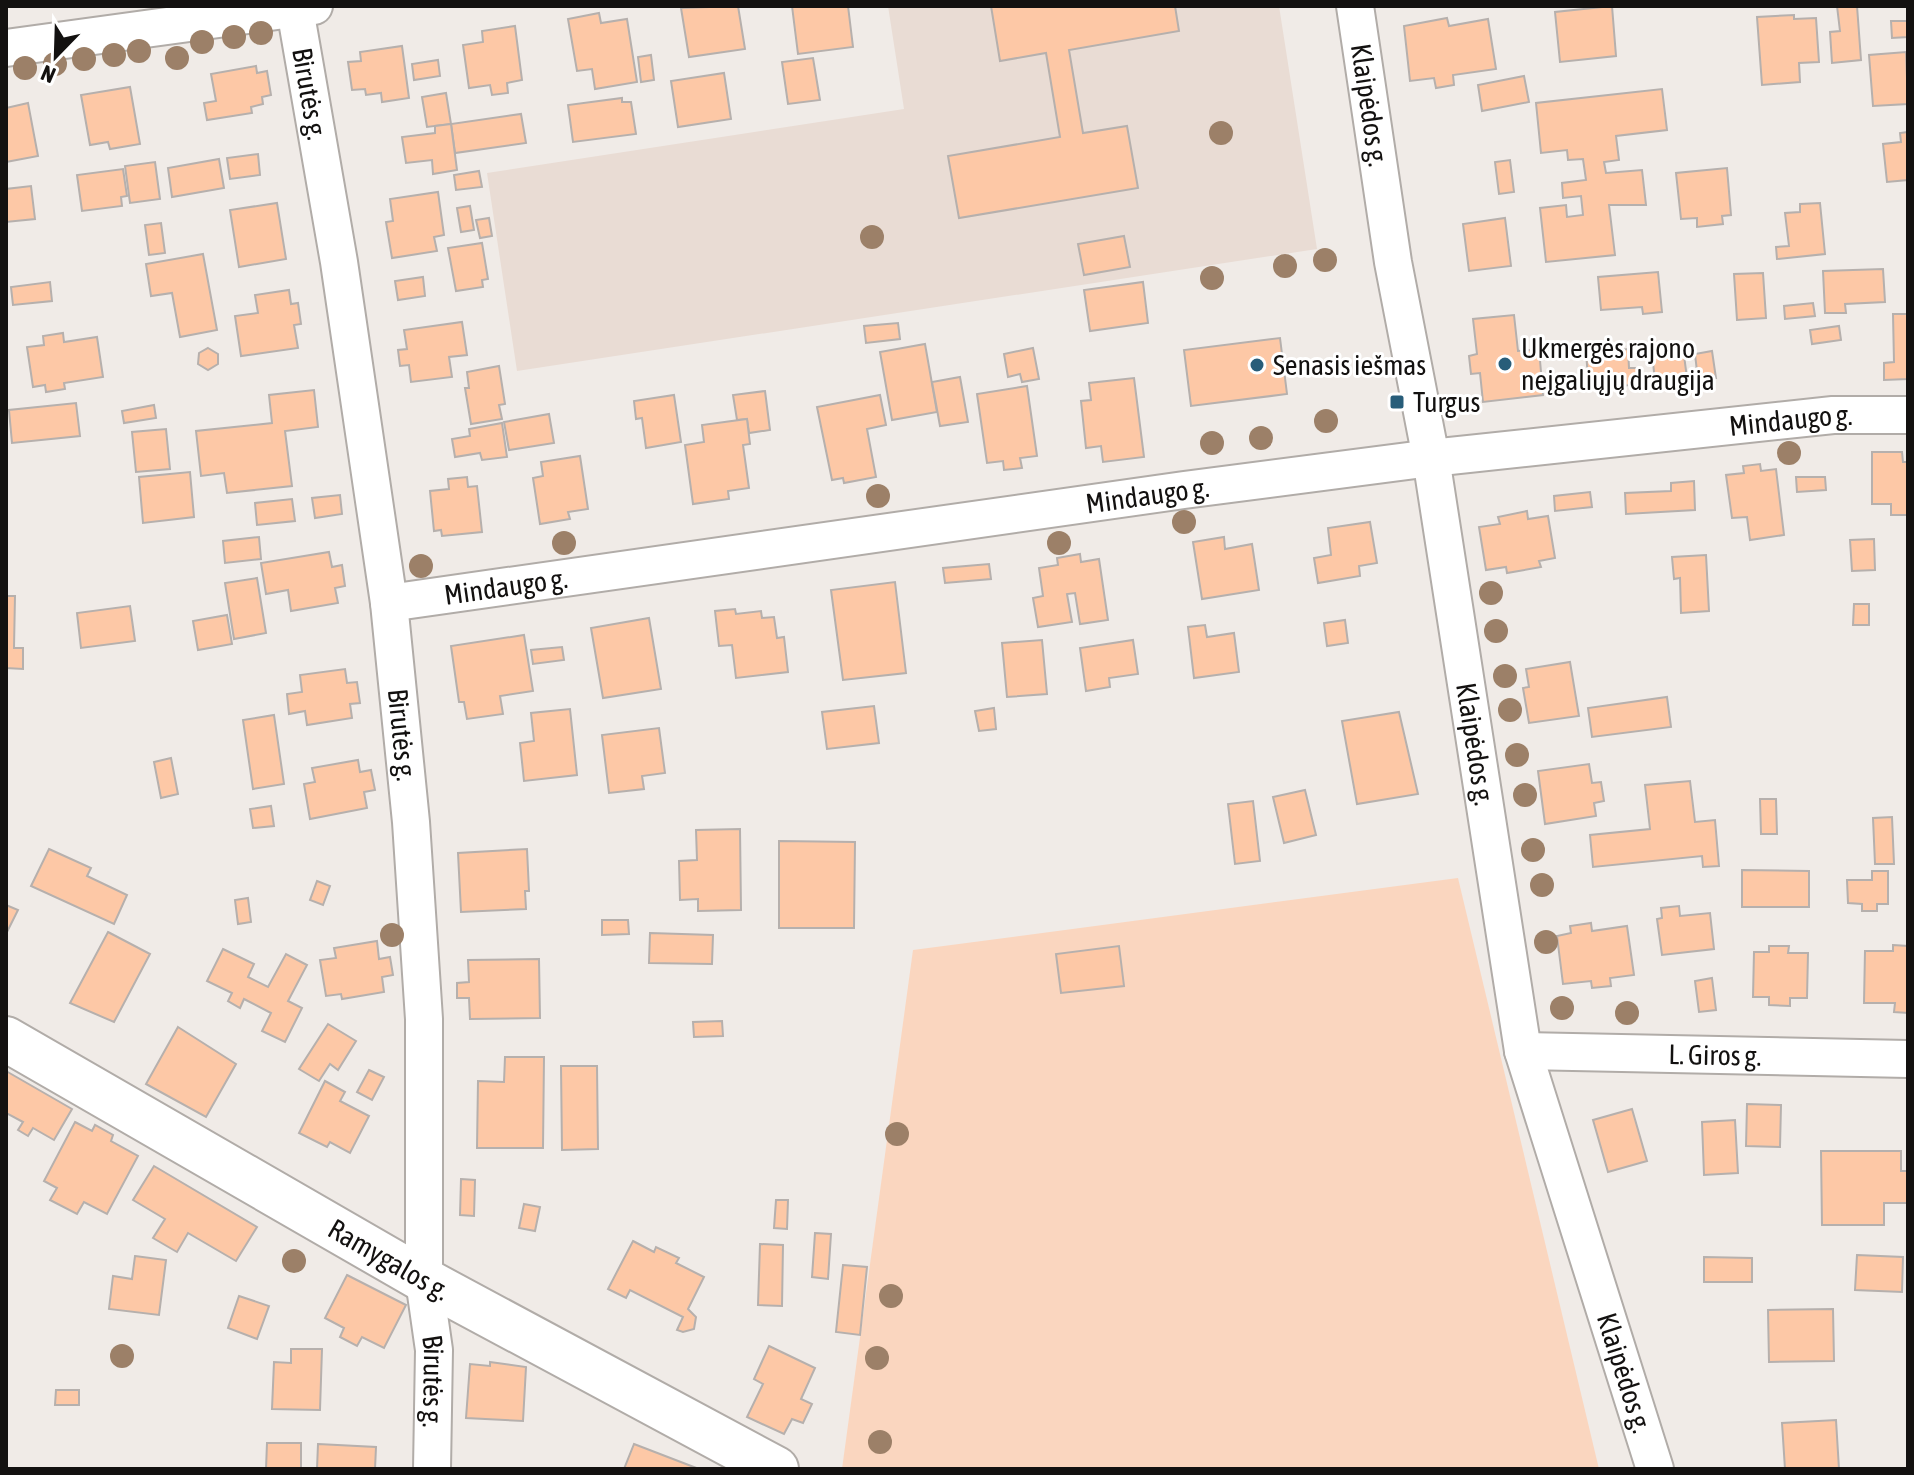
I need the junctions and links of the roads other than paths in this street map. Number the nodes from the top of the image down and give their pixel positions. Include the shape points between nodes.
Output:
1 (1355, 6) edge
2 (305, 8) edge
3 (6, 48) edge
4 (1908, 415) edge
5 (1431, 458) junction
6 (389, 603) junction
7 (6, 1039) edge
8 (1523, 1051) junction
9 (1908, 1059) edge
10 (424, 1280) junction
11 (432, 1469) edge
12 (776, 1469) edge
13 (1655, 1469) edge

1 - 5 street, Klaipėdos g. via 1393,262
2 - 3 street
2 - 6 street, Birutės g.
4 - 5 street, Mindaugo g. via 1833,415
5 - 6 street, Mindaugo g.
5 - 8 street, Klaipėdos g.
6 - 10 street, Birutės g. via 424,1019
7 - 10 main road, Ramygalos g.
8 - 9 street, L. Giros g.
8 - 13 street, Klaipėdos g.
10 - 11 street, Birutės g. via 434,1350
10 - 12 main road, Ramygalos g.

